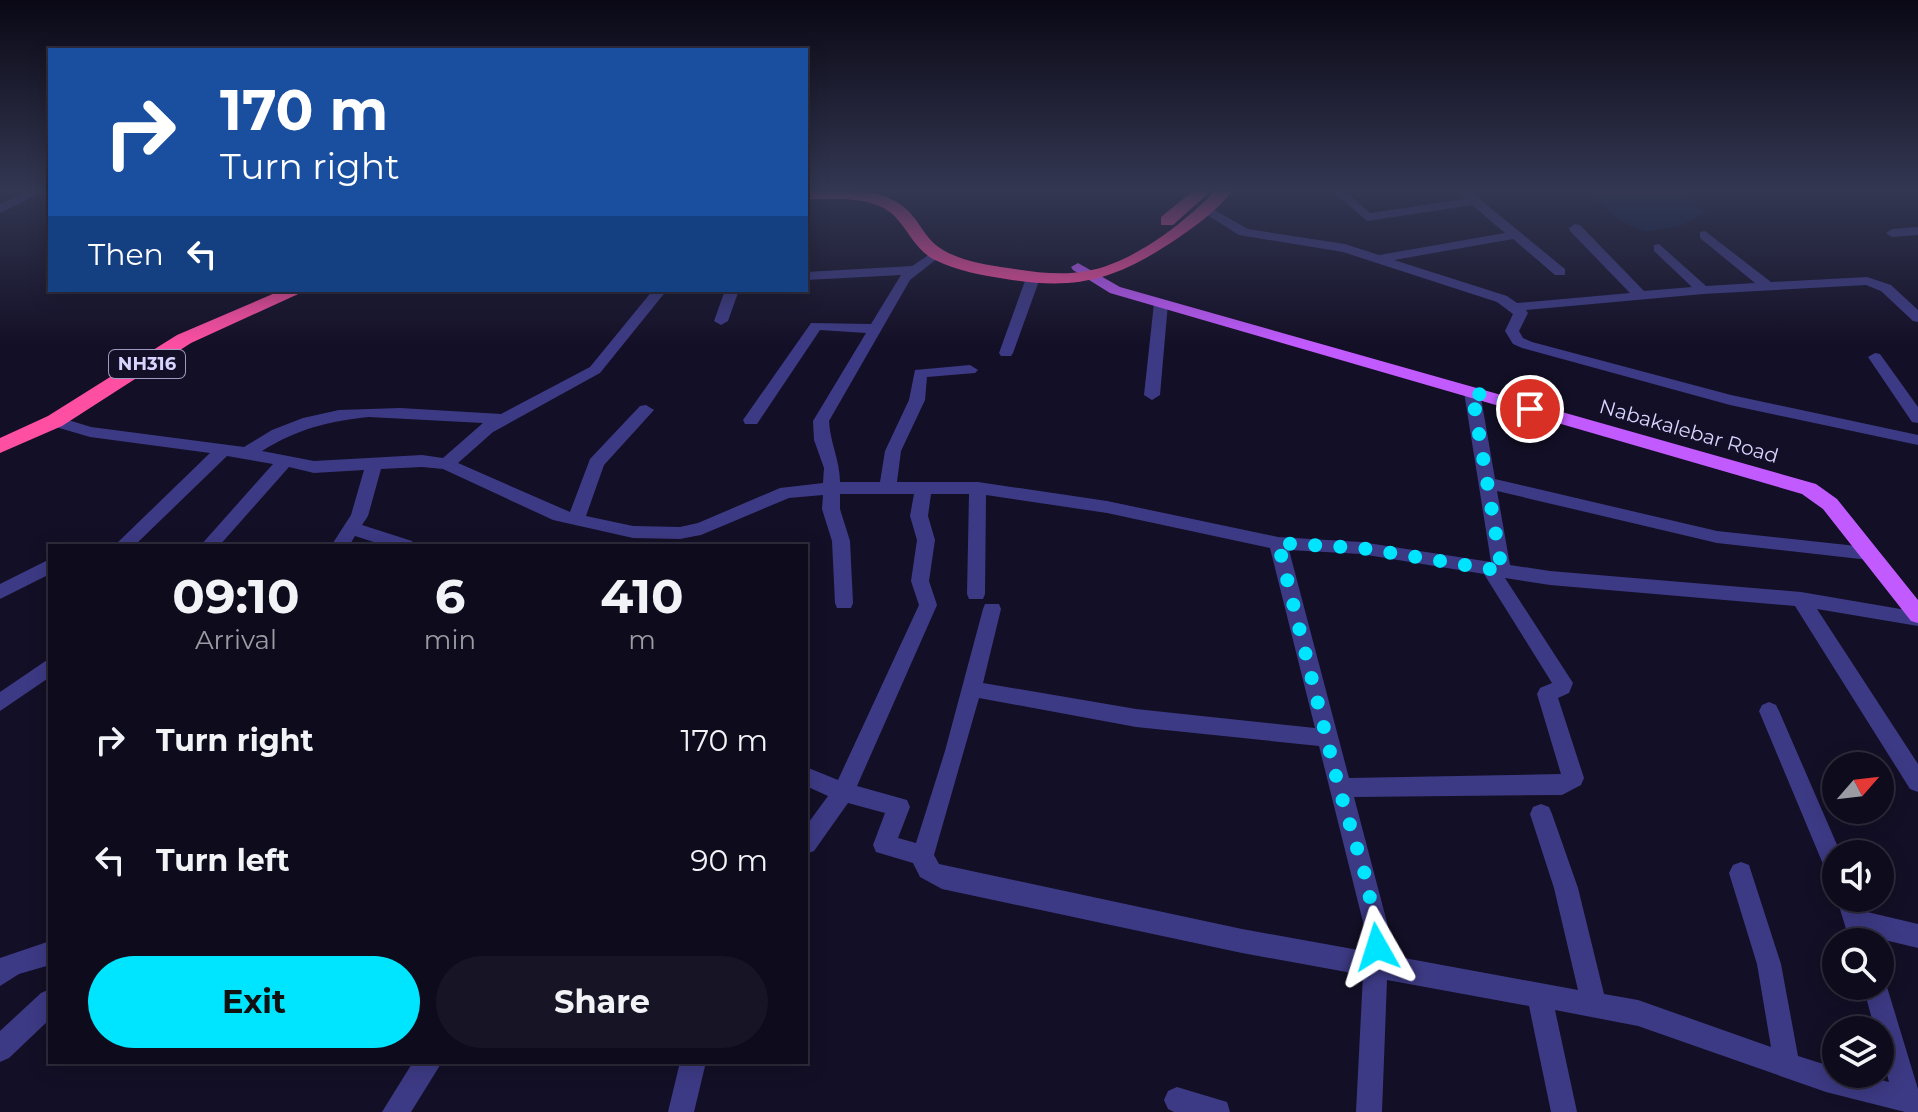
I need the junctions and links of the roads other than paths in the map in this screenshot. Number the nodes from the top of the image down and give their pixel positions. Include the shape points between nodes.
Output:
1 (921, 242) edge
2 (936, 242) edge
3 (1150, 242) edge
4 (1319, 242) edge
5 (1475, 242) edge
6 (1524, 242) edge
7 (1588, 242) edge
8 (1713, 242) edge
9 (1659, 248) dead end
10 (1134, 253) junction
11 (936, 254) junction
12 (1380, 258) junction
13 (1118, 269) junction
14 (913, 270) junction
15 (1085, 272) junction
16 (1560, 272) dead end
17 (808, 276) edge
18 (1033, 278) junction
19 (1767, 286) junction
20 (1703, 290) junction
21 (265, 292) edge
22 (293, 292) edge
23 (658, 292) edge
24 (731, 292) edge
25 (1640, 295) junction
26 (1894, 295) junction
27 (1918, 295) edge
28 (1155, 302) junction
29 (1518, 307) junction
30 (1918, 318) edge
31 (721, 321) dead end
32 (877, 329) junction
33 (1006, 353) dead end
34 (1875, 357) dead end
35 (143, 360) junction
36 (970, 370) dead end
37 (1472, 392) junction
38 (1152, 395) dead end
39 (646, 410) dead end
40 (1918, 418) edge
41 (501, 419) junction
42 (751, 420) dead end
43 (55, 421) junction
44 (0, 436) edge
45 (1918, 440) edge
46 (0, 446) edge
47 (223, 450) junction
48 (247, 453) junction
49 (284, 462) junction
50 (446, 464) junction
51 (374, 465) junction
52 (1486, 483) junction
53 (832, 488) junction
54 (888, 488) junction
55 (923, 488) junction
56 (978, 488) junction
57 (576, 520) junction
58 (351, 528) junction
59 (1278, 543) junction
60 (125, 544) edge
61 (211, 544) edge
62 (341, 544) edge
63 (400, 544) edge
64 (1869, 553) junction
65 (48, 567) edge
66 (1496, 570) junction
67 (0, 592) edge
68 (1801, 599) junction
69 (844, 603) dead end
70 (1918, 617) edge
71 (48, 667) edge
72 (973, 689) junction
73 (0, 703) edge
74 (1769, 711) dead end
75 (1327, 738) junction
76 (808, 777) edge
77 (1918, 782) edge
78 (1339, 788) junction
79 (843, 792) junction
80 (1541, 814) dead end
81 (1824, 840) edge
82 (808, 841) edge
83 (923, 855) junction
84 (1741, 873) dead end
85 (1854, 920) edge
86 (1918, 936) edge
87 (48, 954) edge
88 (1376, 963) junction
89 (0, 974) edge
90 (1539, 994) junction
91 (1880, 1000) edge
92 (1594, 1003) junction
93 (48, 1004) edge
94 (0, 1049) edge
95 (428, 1064) edge
96 (693, 1064) edge
97 (1787, 1065) junction
98 (1177, 1100) dead end
99 (1913, 1101) edge
100 (395, 1112) edge
101 (681, 1112) edge
102 (1217, 1112) edge
103 (1369, 1112) edge
104 (1564, 1112) edge

1 - 11 highway
2 - 15 highway via 958,255
3 - 10 highway
4 - 12 street
5 - 12 street
6 - 16 street
7 - 25 street
8 - 19 street
9 - 20 street
10 - 13 highway
10 - 15 highway
11 - 14 street
11 - 18 highway via 955,263
12 - 29 street
13 - 15 highway
13 - 28 main road via 1129,286
14 - 17 street
14 - 32 street
15 - 18 highway
15 - 28 main road, Nabakalebar Road via 1115,290
18 - 33 street
19 - 20 street
19 - 26 street via 1867,281
20 - 25 street
21 - 35 highway, NH316 via 207,315
22 - 35 highway, NH316
23 - 41 street via 595,370
24 - 31 street
25 - 29 street
26 - 27 street
26 - 30 street
28 - 37 main road, Nabakalebar Road
28 - 38 street
29 - 45 street via 1521,313 1512,331 1527,345 1730,400
32 - 42 street via 816,326
32 - 53 street via 821,421
34 - 40 street
35 - 43 highway, NH316
35 - 44 highway, NH316
36 - 54 street via 920,373 917,400 897,439
37 - 52 street
37 - 64 main road, Nabakalebar Road via 1809,489 1830,504
39 - 57 street via 596,463
41 - 48 street via 330,413 281,429
41 - 50 street
43 - 46 highway, NH316
43 - 47 street via 90,432
47 - 48 street
47 - 60 street
48 - 49 street
49 - 51 street
49 - 61 street
50 - 51 street
50 - 57 street
51 - 58 street
52 - 64 street via 1717,537
52 - 66 street
53 - 54 street
53 - 57 street via 775,495 724,520 680,533 633,532
53 - 69 street
54 - 55 street
55 - 56 street
55 - 79 street via 919,516 926,540 920,581 928,605
56 - 59 street via 1107,507
56 - 72 street via 984,602
58 - 62 street
58 - 63 street
59 - 66 street via 1361,548
59 - 75 street
64 - 70 main road, Nabakalebar Road
65 - 67 street
66 - 68 street
66 - 78 street via 1563,683 1547,694 1573,778 1562,785
68 - 70 street
68 - 77 street
71 - 73 street
72 - 75 street via 1136,718
72 - 83 street
74 - 81 street
75 - 78 street
76 - 79 street
78 - 88 street via 1368,885 1377,930
79 - 82 street
79 - 83 street via 899,807 884,845
80 - 92 street via 1566,888
83 - 88 street via 923,864 942,878 1242,941
84 - 97 street via 1769,964
85 - 86 street
87 - 89 street via 12,964
88 - 90 street
88 - 103 street
90 - 92 street
90 - 104 street
91 - 99 street
92 - 97 street via 1686,1027
93 - 94 street
95 - 100 street
96 - 101 street
97 - 99 street
98 - 102 street

